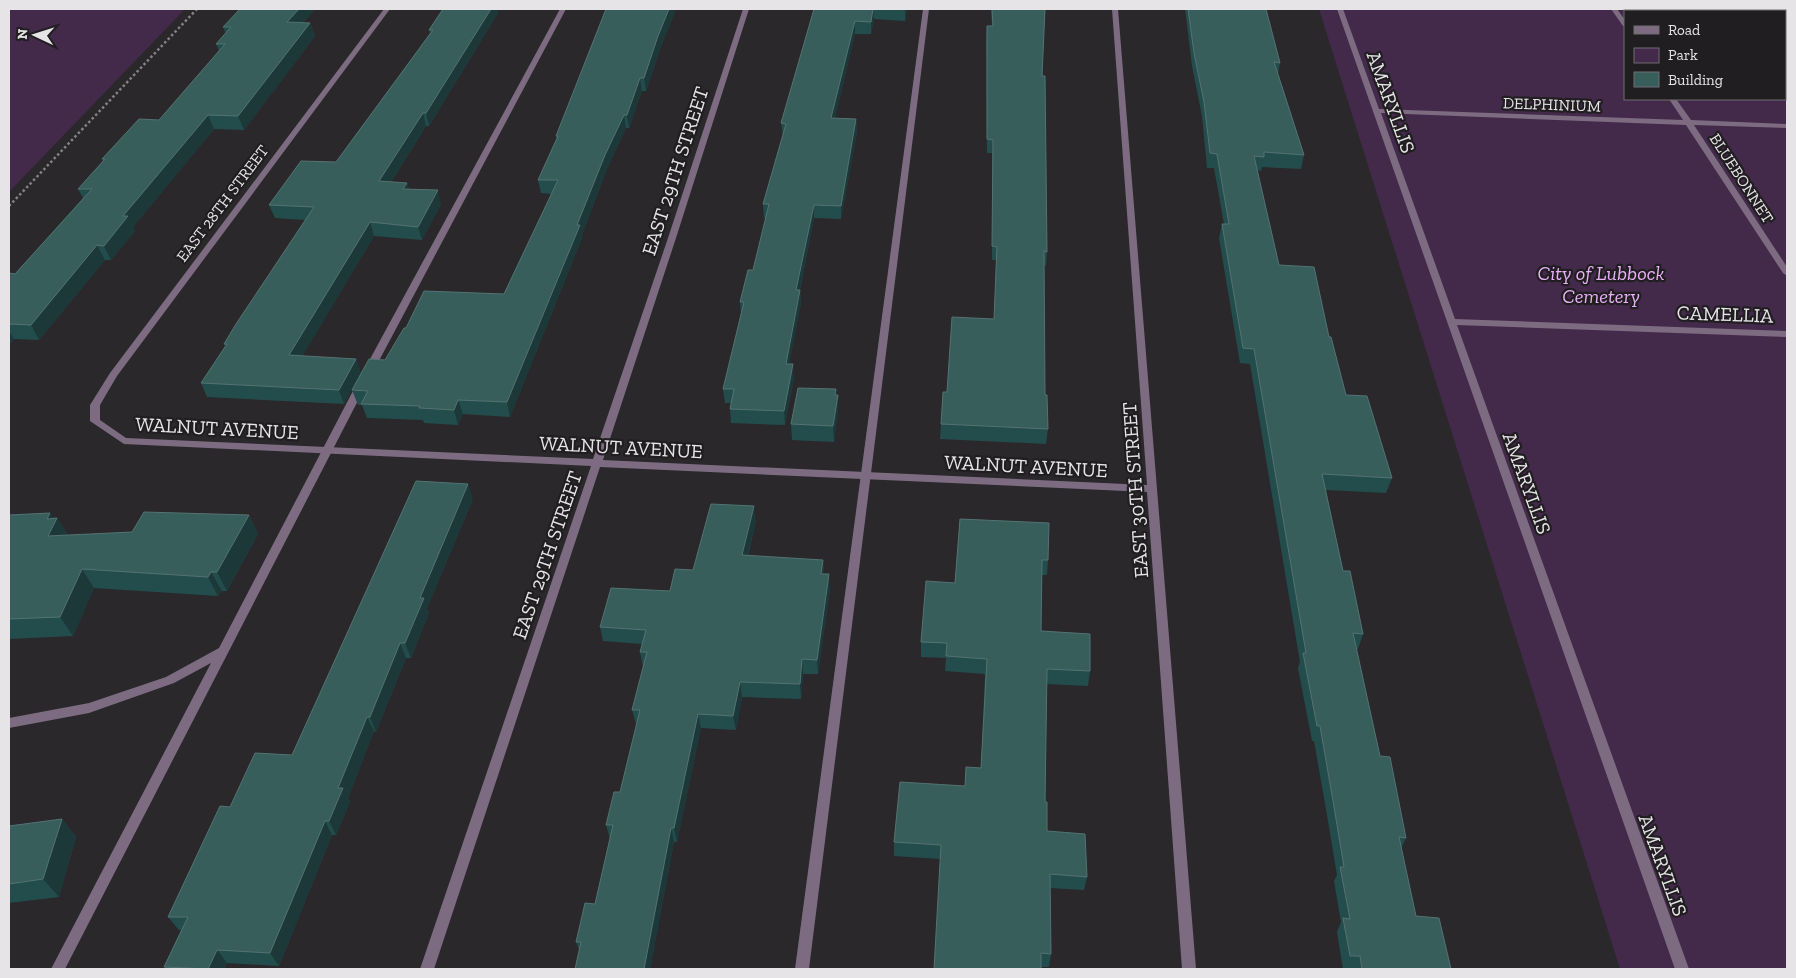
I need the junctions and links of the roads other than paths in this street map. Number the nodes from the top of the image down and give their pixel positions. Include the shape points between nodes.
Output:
1 (387, 9) edge
2 (563, 9) edge
3 (746, 9) edge
4 (926, 9) edge
5 (1115, 9) edge
6 (1340, 9) edge
7 (1614, 9) edge
8 (1624, 24) edge
9 (1674, 100) edge
10 (1376, 111) junction
11 (1688, 123) junction
12 (1787, 126) edge
13 (1787, 273) edge
14 (1451, 322) junction
15 (1787, 334) edge
16 (95, 421) joint
17 (326, 451) junction
18 (596, 463) junction
19 (867, 476) junction
20 (1153, 489) junction
21 (222, 651) junction
22 (9, 723) edge
23 (58, 969) edge
24 (427, 969) edge
25 (802, 969) edge
26 (1189, 969) edge
27 (1682, 969) edge

1 - 16 street, EAST 28TH STREET via 112,375 94,405
2 - 17 street
3 - 18 street, EAST 29TH STREET
4 - 19 street
5 - 20 street, EAST 30TH STREET
6 - 10 street, AMARYLLIS
7 - 8 street
9 - 11 street, BLUEBONNET
10 - 11 street, DELPHINIUM
10 - 14 street, AMARYLLIS
11 - 12 street, DELPHINIUM
11 - 13 street, BLUEBONNET
14 - 15 street, CAMELLIA
14 - 27 street, AMARYLLIS
16 - 17 street, WALNUT AVENUE via 124,441
17 - 18 street, WALNUT AVENUE
17 - 21 street
18 - 19 street, WALNUT AVENUE
18 - 24 street, EAST 29TH STREET
19 - 20 street, WALNUT AVENUE
19 - 25 street
20 - 26 street, EAST 30TH STREET
21 - 22 street via 170,680 89,708
21 - 23 street

